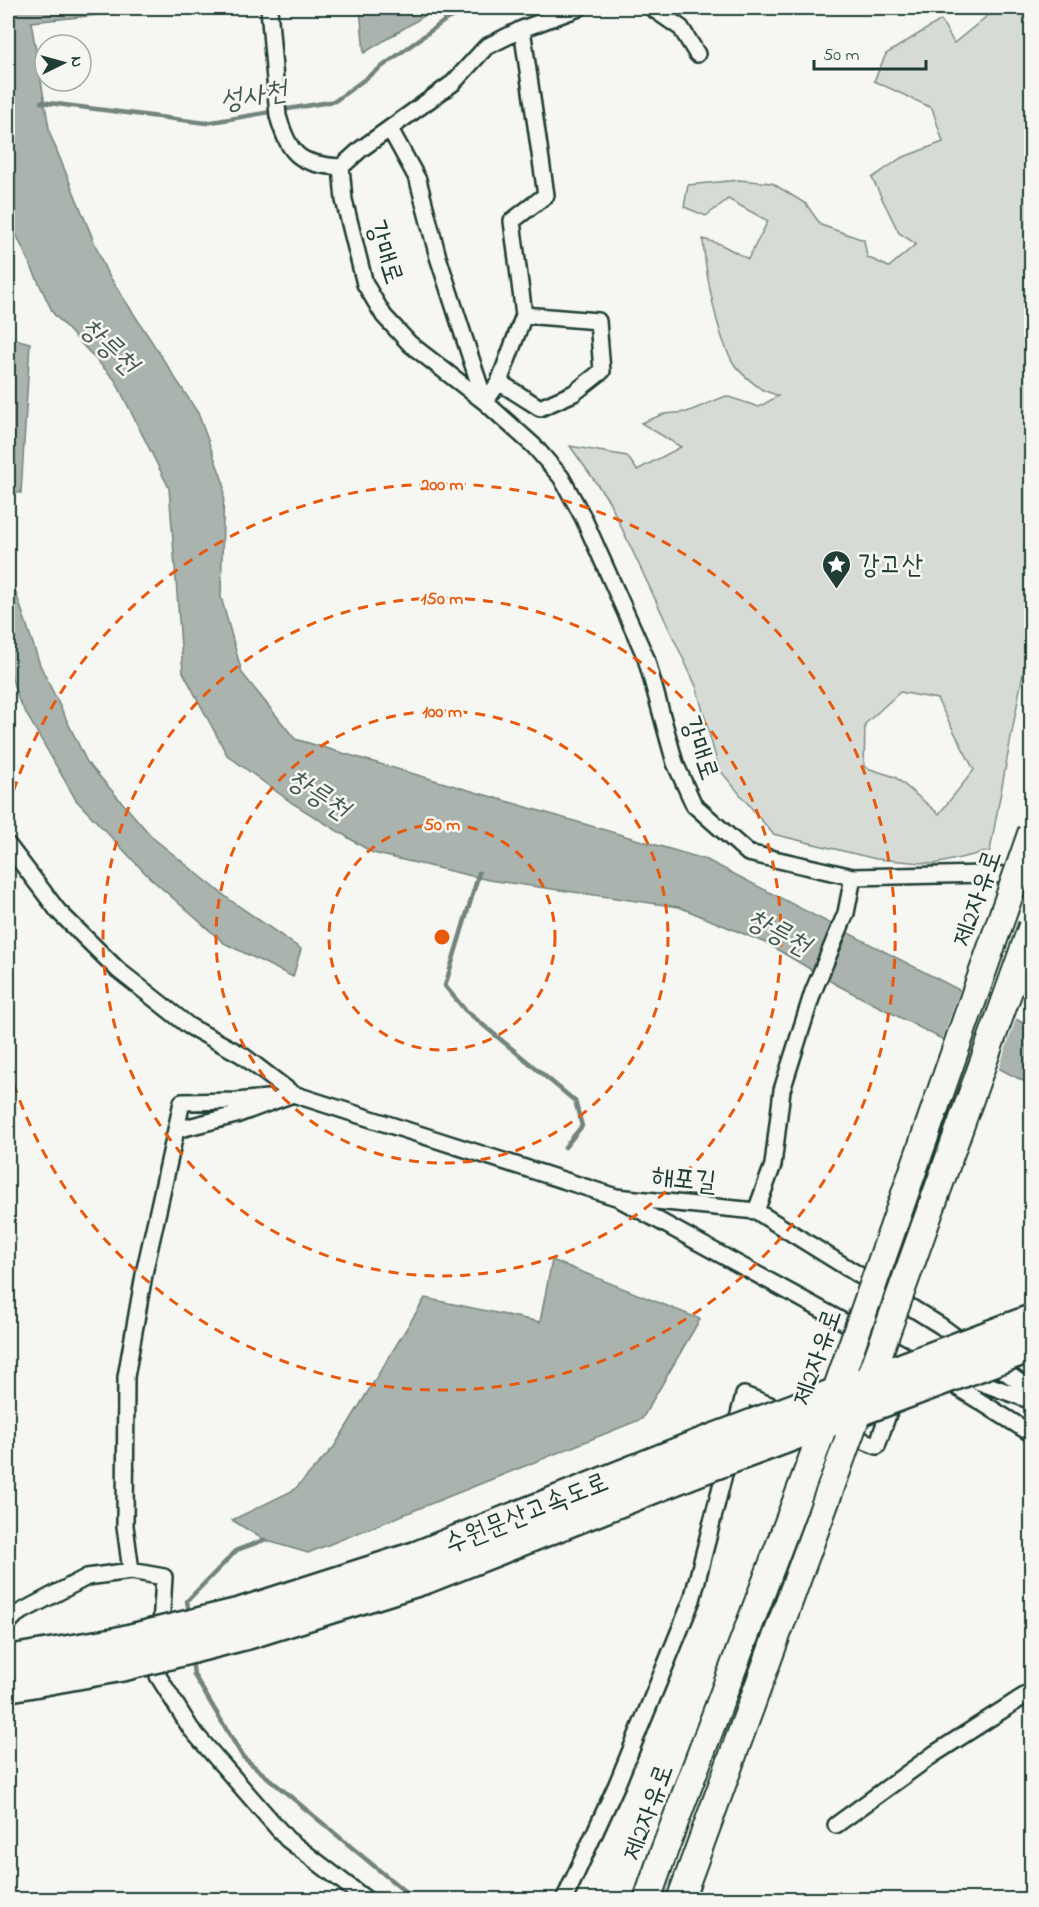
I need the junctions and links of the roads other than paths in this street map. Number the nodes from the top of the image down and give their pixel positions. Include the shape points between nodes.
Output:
1 (269, 8) edge
2 (579, 8) edge
3 (652, 8) edge
4 (522, 29) junction
5 (697, 54) dead end
6 (390, 129) junction
7 (341, 167) junction
8 (524, 315) junction
9 (499, 382) junction
10 (485, 402) junction
11 (1032, 831) edge
12 (8, 845) edge
13 (1032, 876) edge
14 (853, 877) junction
15 (1032, 926) edge
16 (293, 1094) junction
17 (176, 1130) junction
18 (616, 1197) junction
19 (756, 1211) junction
20 (1032, 1319) edge
21 (1032, 1347) edge
22 (908, 1356) junction
23 (1032, 1390) edge
24 (1032, 1401) edge
25 (1032, 1434) edge
26 (131, 1571) junction
27 (8, 1623) edge
28 (8, 1660) edge
29 (8, 1687) edge
30 (1032, 1691) edge
31 (836, 1825) dead end
32 (367, 1899) edge
33 (564, 1899) edge
34 (647, 1899) edge
35 (680, 1899) edge

1 - 7 street via 278,116 289,144 305,162
2 - 4 street
3 - 5 street via 681,28
4 - 6 street via 486,47 453,83
4 - 8 street via 546,195 512,221
6 - 7 street
6 - 10 street, 강매로 via 418,180 438,257
7 - 10 street, 강매로 via 344,200 365,284 384,316 410,344
8 - 9 street
8 - 9 street via 598,321 602,371 574,393 540,408
9 - 10 street
10 - 14 street, 강매로 via 534,446 561,477 583,517 646,658 675,763 694,805 748,853
11 - 34 highway, 제2자유로, bridge via 812,1459
12 - 16 street via 58,911 118,970 189,1026 242,1055
13 - 14 street, 강매로
14 - 19 street via 846,913 813,992 782,1090 773,1165
15 - 35 highway, bridge
16 - 17 street via 236,1115
16 - 17 street via 182,1102
16 - 18 street, 해포길
17 - 26 street via 126,1377 125,1526
18 - 19 street, 해포길
18 - 22 street
19 - 23 street, 해포길 via 941,1326
20 - 28 highway, 수원문산고속도로, bridge via 693,1446 416,1556 241,1612 116,1642
21 - 29 highway, 수원문산고속도로, bridge via 696,1472 426,1579 250,1634 125,1666
22 - 24 street
22 - 25 street
22 - 33 street via 877,1446 744,1395 692,1600 617,1784
26 - 27 street via 87,1577 17,1614
26 - 32 street via 164,1577 158,1676 191,1729 287,1839
30 - 31 street

